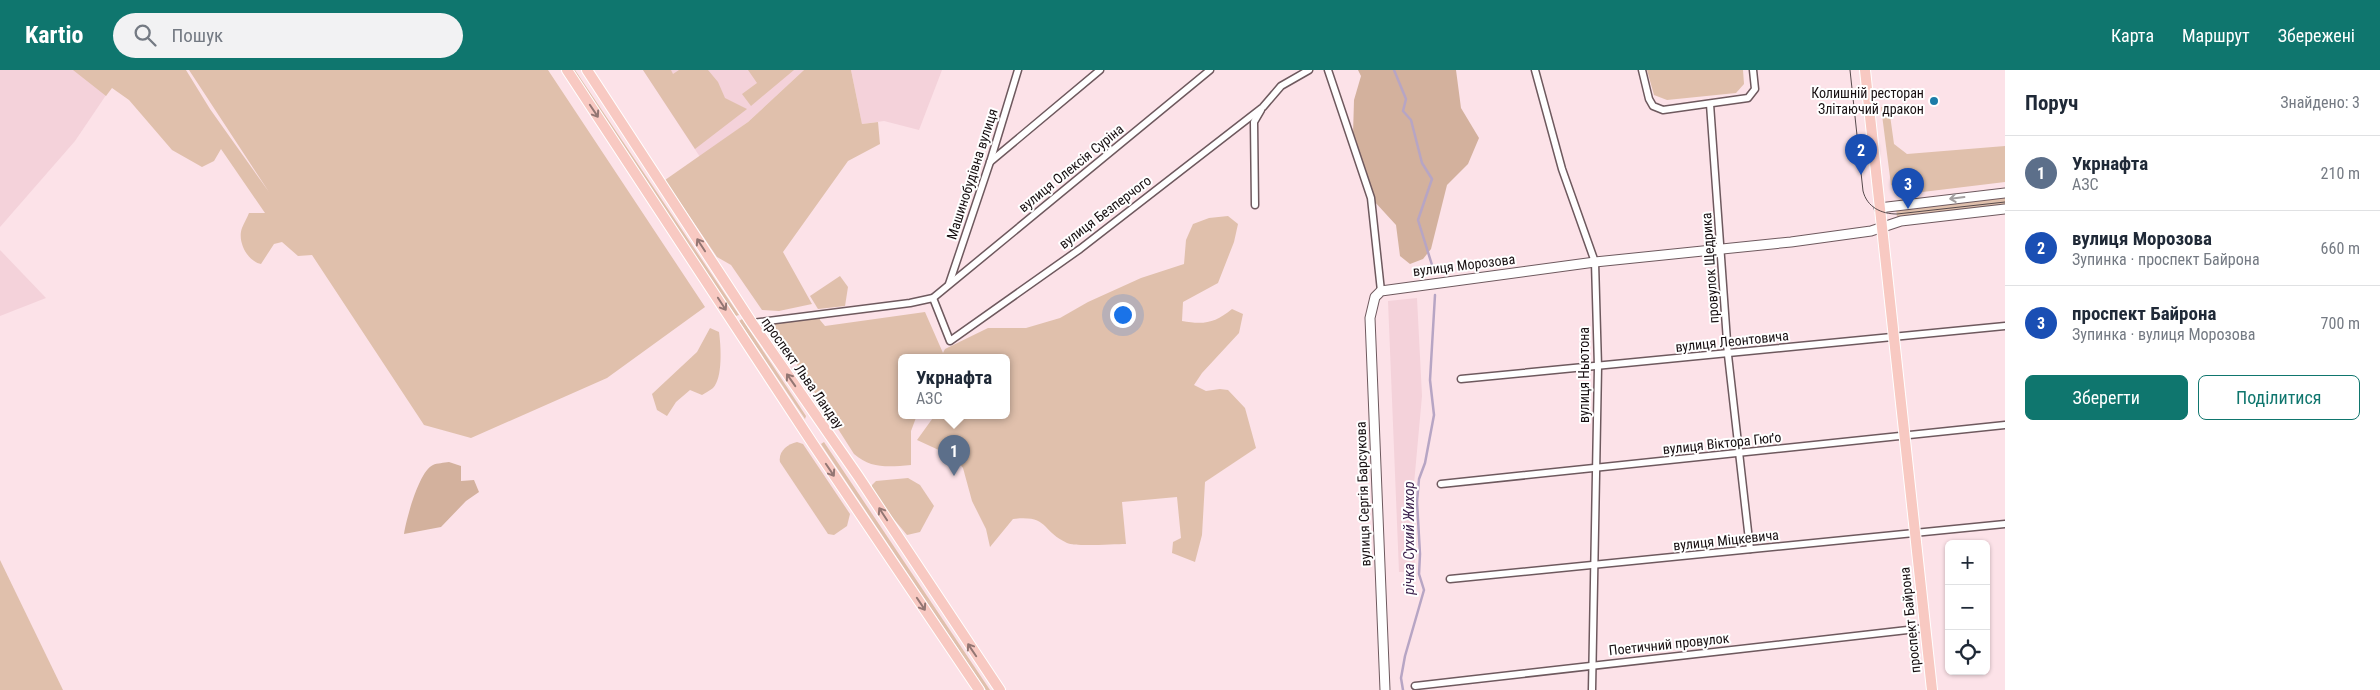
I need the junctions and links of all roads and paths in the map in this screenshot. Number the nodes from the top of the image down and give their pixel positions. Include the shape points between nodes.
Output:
1 (567, 70) edge
2 (587, 70) edge
3 (1018, 70) edge
4 (1100, 70) edge
5 (1210, 70) edge
6 (1309, 70) edge
7 (1328, 70) edge
8 (1535, 70) edge
9 (1642, 70) edge
10 (1753, 70) edge
11 (1865, 70) edge
12 (1710, 104) junction
13 (1262, 107) junction
14 (990, 162) junction
15 (2005, 193) edge
16 (1255, 206) dead end
17 (1879, 208) junction
18 (2005, 209) edge
19 (1881, 228) junction
20 (1721, 250) junction
21 (1596, 262) junction
22 (948, 285) junction
23 (1378, 294) junction
24 (933, 298) junction
25 (752, 323) junction
26 (2005, 326) edge
27 (1893, 337) junction
28 (1728, 354) junction
29 (1598, 367) junction
30 (1461, 379) dead end
31 (2005, 425) edge
32 (828, 433) junction
33 (1904, 435) junction
34 (813, 444) junction
35 (1740, 454) junction
36 (1596, 467) junction
37 (1441, 484) dead end
38 (2005, 524) edge
39 (1914, 534) junction
40 (1750, 549) junction
41 (1596, 566) junction
42 (1450, 580) dead end
43 (1925, 628) junction
44 (1592, 665) junction
45 (1415, 686) dead end
46 (979, 690) edge
47 (1000, 690) edge
48 (1385, 690) edge
49 (1592, 690) edge
50 (1932, 690) edge

1 -> 34 main road, проспект Льва Ландау
25 -> 2 main road, проспект Льва Ландау
3 - 14 street, Машинобудівна вулиця
4 - 14 street
5 - 22 street, вулиця Олексія Суріна
6 - 13 street, вулиця Безперчого via 1282,86
7 - 23 street via 1371,198
8 - 21 street, вулиця Ньютона via 1562,169
9 - 12 street via 1649,99 1657,109
10 - 12 street via 1755,89 1748,98
11 - 17 main road, проспект Байрона
12 - 20 street, провулок Щедрика
13 - 16 street via 1254,122
13 - 24 street, вулиця Безперчого via 1080,249 950,341
14 - 22 street, Машинобудівна вулиця
15 -> 17 main road
17 - 19 main road, проспект Байрона
18 - 19 main road, вулиця Морозова via 1901,221
19 - 20 main road, вулиця Морозова via 1856,234
19 - 27 main road, проспект Байрона
20 - 21 main road, вулиця Морозова
20 - 28 street, провулок Щедрика
21 - 23 main road, вулиця Морозова
21 - 29 street, вулиця Ньютона
22 - 24 street, вулиця Олексія Суріна
23 - 48 main road, вулиця Сергія Барсукова via 1370,318
24 - 25 street via 910,304
32 -> 25 main road, проспект Льва Ландау
26 - 27 street, вулиця Леонтовича
27 - 28 street, вулиця Леонтовича
27 - 33 main road, проспект Байрона
28 - 29 street, вулиця Леонтовича
28 - 35 street, провулок Щедрика
29 - 30 street, вулиця Леонтовича
29 - 36 street, вулиця Ньютона
31 - 33 street, вулиця Віктора Гюґо
32 - 34 main road
47 -> 32 main road, проспект Льва Ландау
33 - 35 street, вулиця Віктора Гюґо
33 - 39 main road, проспект Байрона
34 -> 46 main road, проспект Льва Ландау
35 - 36 street, вулиця Віктора Гюґо
35 - 40 street, провулок Щедрика
36 - 37 street, вулиця Віктора Гюґо
36 - 41 street, вулиця Ньютона
38 - 39 street, вулиця Міцкевича
39 - 40 street, вулиця Міцкевича
39 - 43 main road, проспект Байрона
40 - 41 street, вулиця Міцкевича
41 - 42 street, вулиця Міцкевича
41 - 44 street, вулиця Ньютона
43 - 44 street, Поетичний провулок
43 - 50 main road, проспект Байрона
44 - 45 street, Поетичний провулок
44 - 49 street, вулиця Ньютона

